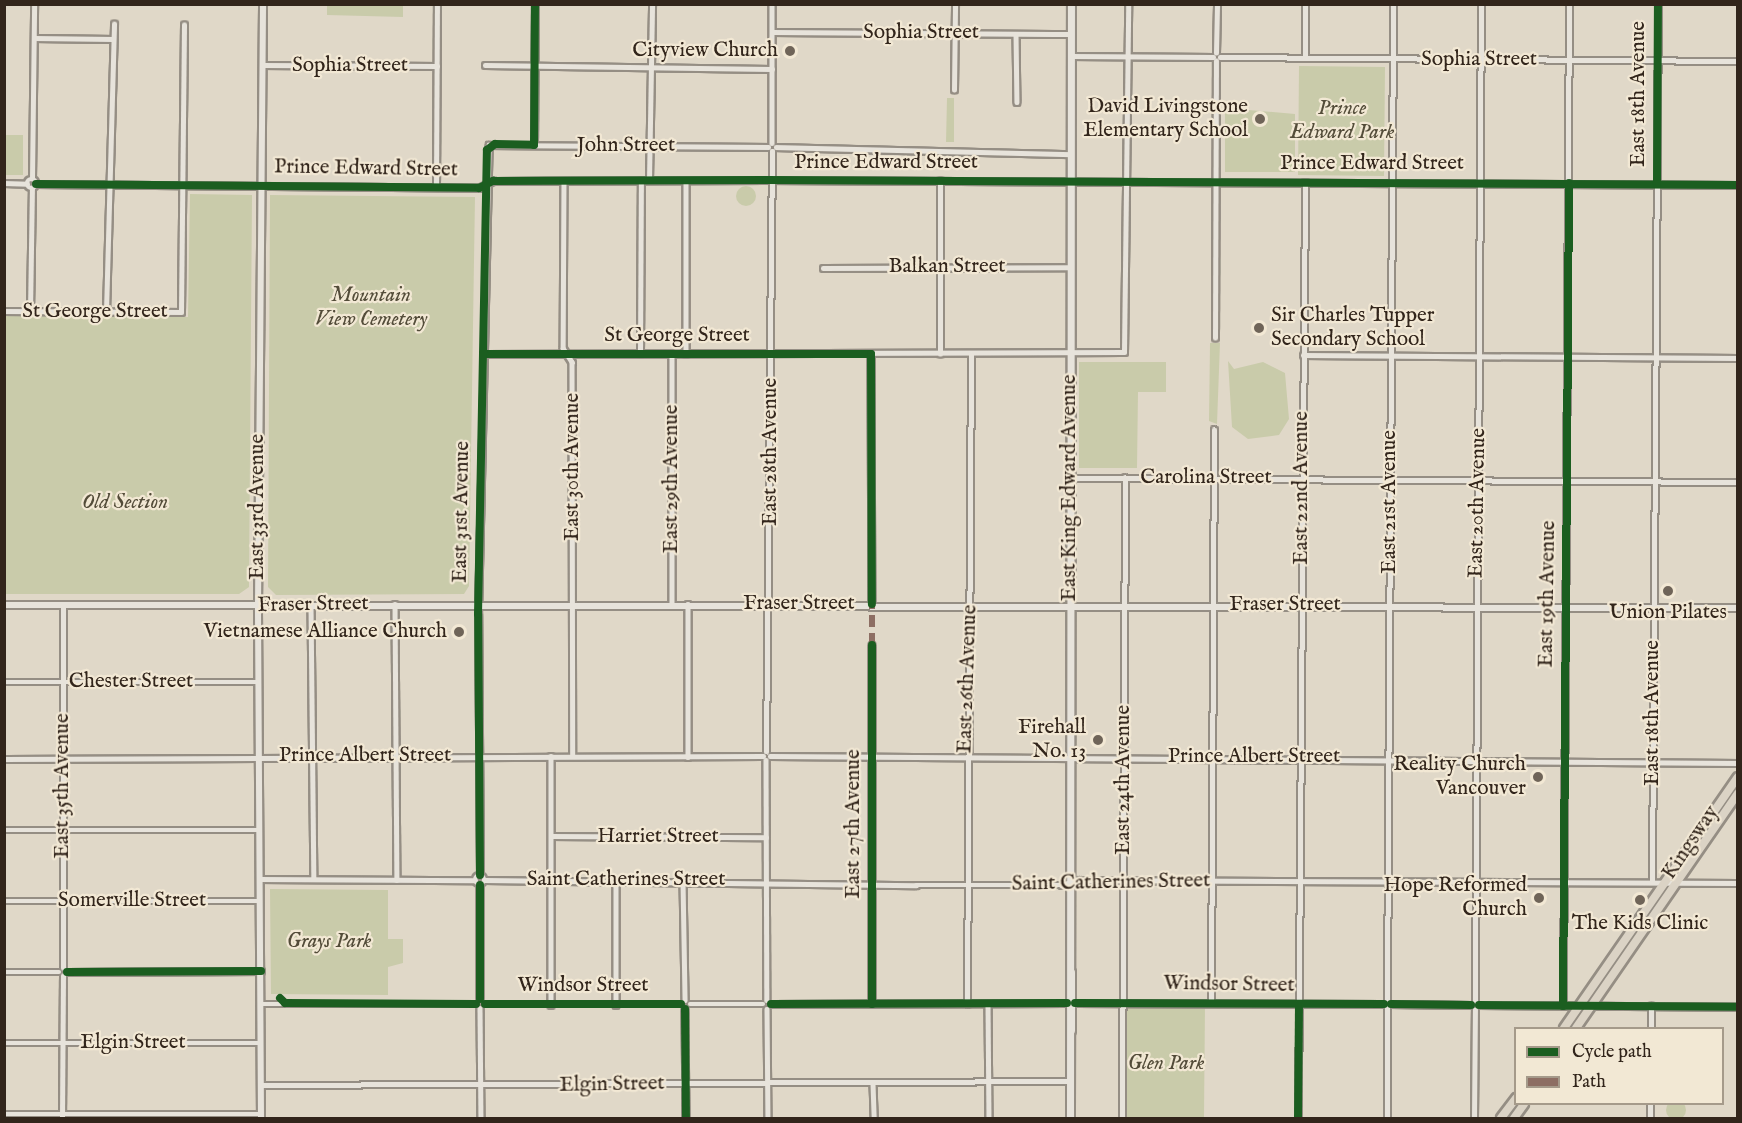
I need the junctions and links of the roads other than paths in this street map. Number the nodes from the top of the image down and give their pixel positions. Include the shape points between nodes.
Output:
1 (34, 4) edge
2 (263, 4) edge
3 (437, 4) edge
4 (536, 4) edge
5 (652, 4) edge
6 (772, 4) edge
7 (955, 4) edge
8 (1071, 4) edge
9 (1128, 4) edge
10 (1216, 4) edge
11 (1305, 4) edge
12 (1393, 4) edge
13 (1481, 4) edge
14 (1569, 4) edge
15 (1658, 4) edge
16 (114, 24) dead end
17 (184, 25) dead end
18 (772, 32) junction
19 (954, 34) junction
20 (1016, 34) junction
21 (1071, 34) junction
22 (34, 38) junction
23 (113, 39) junction
24 (1071, 56) junction
25 (1128, 57) junction
26 (1216, 57) junction
27 (1305, 58) junction
28 (1393, 59) junction
29 (1481, 59) junction
30 (1569, 60) junction
31 (1658, 61) junction
32 (1737, 61) edge
33 (262, 65) junction
34 (484, 65) dead end
35 (535, 65) junction
36 (437, 66) junction
37 (651, 67) junction
38 (772, 69) junction
39 (954, 90) dead end
40 (1017, 102) dead end
41 (534, 145) junction
42 (650, 146) junction
43 (772, 147) junction
44 (487, 150) joint
45 (1070, 154) junction
46 (649, 180) junction
47 (686, 180) junction
48 (772, 180) junction
49 (564, 181) junction
50 (641, 181) junction
51 (940, 181) junction
52 (1070, 181) junction
53 (1128, 181) junction
54 (1216, 181) junction
55 (1305, 182) junction
56 (1392, 182) junction
57 (4, 183) edge
58 (1480, 183) junction
59 (1569, 183) junction
60 (110, 184) junction
61 (487, 184) junction
62 (1657, 184) junction
63 (32, 185) junction
64 (184, 185) junction
65 (1737, 185) edge
66 (261, 186) junction
67 (436, 187) junction
68 (940, 267) junction
69 (1070, 267) junction
70 (823, 268) dead end
71 (4, 311) edge
72 (30, 312) junction
73 (106, 312) junction
74 (1215, 338) dead end
75 (483, 354) junction
76 (568, 354) junction
77 (640, 354) junction
78 (672, 354) junction
79 (686, 354) junction
80 (772, 354) junction
81 (871, 354) junction
82 (940, 354) junction
83 (971, 354) junction
84 (1070, 354) junction
85 (1303, 355) junction
86 (1391, 356) junction
87 (1479, 356) junction
88 (1567, 357) junction
89 (1656, 357) junction
90 (1737, 358) edge
91 (1214, 430) dead end
92 (1070, 478) junction
93 (1125, 478) junction
94 (1214, 478) junction
95 (1302, 479) junction
96 (1390, 479) junction
97 (1479, 480) junction
98 (1567, 480) junction
99 (1655, 481) junction
100 (1737, 482) edge
101 (395, 604) junction
102 (478, 604) junction
103 (573, 604) junction
104 (672, 604) junction
105 (688, 604) junction
106 (769, 604) junction
107 (872, 604) junction
108 (968, 604) junction
109 (1070, 604) junction
110 (1125, 604) junction
111 (1302, 604) junction
112 (4, 605) edge
113 (63, 605) junction
114 (258, 605) junction
115 (311, 605) junction
116 (1213, 605) junction
117 (1389, 605) junction
118 (1477, 606) junction
119 (1566, 606) junction
120 (1654, 607) junction
121 (1737, 608) edge
122 (872, 645) dead end
123 (4, 682) edge
124 (63, 682) junction
125 (258, 682) junction
126 (551, 756) junction
127 (573, 756) junction
128 (766, 756) junction
129 (966, 756) junction
130 (1070, 756) junction
131 (1124, 756) junction
132 (1212, 756) junction
133 (1301, 756) junction
134 (313, 757) junction
135 (396, 757) junction
136 (479, 757) junction
137 (688, 757) junction
138 (871, 757) junction
139 (258, 758) junction
140 (1389, 758) junction
141 (4, 759) edge
142 (63, 759) junction
143 (1476, 759) junction
144 (1564, 759) junction
145 (1653, 760) junction
146 (1737, 763) edge
147 (1737, 777) edge
148 (1737, 793) edge
149 (4, 830) edge
150 (63, 830) junction
151 (259, 830) junction
152 (551, 836) junction
153 (766, 837) junction
154 (480, 875) junction
155 (259, 879) junction
156 (314, 879) junction
157 (397, 880) junction
158 (475, 880) junction
159 (485, 880) junction
160 (683, 880) junction
161 (766, 880) junction
162 (1124, 880) junction
163 (551, 881) junction
164 (616, 881) junction
165 (1212, 881) junction
166 (1300, 881) junction
167 (1388, 881) junction
168 (1475, 881) junction
169 (1071, 882) junction
170 (1564, 882) junction
171 (1652, 882) junction
172 (1665, 882) junction
173 (1677, 882) junction
174 (872, 883) junction
175 (1737, 883) edge
176 (966, 884) junction
177 (480, 885) junction
178 (4, 901) edge
179 (63, 901) junction
180 (259, 901) junction
181 (261, 971) junction
182 (4, 972) edge
183 (63, 972) junction
184 (480, 999) junction
185 (1071, 1003) junction
186 (1123, 1003) junction
187 (1211, 1003) junction
188 (261, 1004) junction
189 (485, 1004) junction
190 (685, 1004) junction
191 (767, 1004) junction
192 (872, 1004) junction
193 (967, 1004) junction
194 (988, 1004) junction
195 (1299, 1004) junction
196 (1387, 1004) junction
197 (551, 1005) junction
198 (616, 1005) junction
199 (1475, 1005) junction
200 (478, 1006) junction
201 (1563, 1006) junction
202 (1579, 1006) junction
203 (1591, 1006) junction
204 (1651, 1006) junction
205 (1737, 1007) edge
206 (1565, 1027) edge
207 (1576, 1027) edge
208 (1651, 1027) edge
209 (4, 1043) edge
210 (62, 1043) junction
211 (261, 1043) junction
212 (1071, 1081) junction
213 (989, 1082) junction
214 (686, 1084) junction
215 (873, 1084) junction
216 (261, 1085) junction
217 (767, 1085) junction
218 (480, 1087) junction
219 (1514, 1100) edge
220 (1523, 1105) edge
221 (4, 1114) edge
222 (62, 1116) edge
223 (261, 1116) edge
224 (481, 1119) edge
225 (686, 1119) edge
226 (768, 1119) edge
227 (874, 1119) edge
228 (990, 1119) edge
229 (1071, 1119) edge
230 (1122, 1119) edge
231 (1298, 1119) edge
232 (1387, 1119) edge
233 (1474, 1119) edge
234 (1501, 1119) edge
235 (1514, 1119) edge

1 - 22 street
2 - 33 street, East 33rd Avenue
3 - 36 street
4 - 35 street
5 - 37 street
6 - 18 street, East 28th Avenue
7 - 19 street
8 - 21 main road, East King Edward Avenue
9 - 25 street
10 - 26 street
11 - 27 street
12 - 28 street, East 21st Avenue
13 - 29 street, East 20th Avenue
14 - 30 street, East 19th Avenue
15 - 31 street, East 18th Avenue
16 - 23 street
17 - 64 street
18 - 19 street, Sophia Street
18 - 38 street, East 28th Avenue
19 - 20 street, Sophia Street
19 - 39 street
20 - 21 street, Sophia Street
20 - 40 street
21 - 24 main road, East King Edward Avenue
22 - 23 street
22 - 63 street
23 - 60 street
24 - 25 street, Sophia Street
24 - 45 main road, East King Edward Avenue
25 - 26 street, Sophia Street
25 - 53 street
26 - 27 street, Sophia Street
26 - 54 street
27 - 28 street, Sophia Street
28 - 29 street, Sophia Street
28 - 56 street, East 21st Avenue
29 - 30 street, Sophia Street
29 - 58 street, East 20th Avenue
30 - 31 street, Sophia Street
30 - 59 street, East 19th Avenue
31 - 32 street, Sophia Street
31 - 62 street, East 18th Avenue
33 - 36 street, Sophia Street
33 - 66 street, East 33rd Avenue
34 - 35 street
35 - 37 street
35 - 41 street
36 - 67 street
37 - 38 street
37 - 42 street
38 - 43 street, East 28th Avenue
41 - 42 street, John Street
41 - 44 street, John Street via 495,144
42 - 43 street, John Street
42 - 46 street
43 - 45 street, John Street
43 - 48 street, East 28th Avenue
44 - 61 street, East 31st Avenue
45 - 52 main road, East King Edward Avenue
46 - 47 street, Prince Edward Street
46 - 50 street, Prince Edward Street
47 - 48 street, Prince Edward Street
47 - 79 street
48 - 51 street, Prince Edward Street
48 - 80 street, East 28th Avenue
49 - 50 street, Prince Edward Street
49 - 61 street, Prince Edward Street
49 - 76 street, East 30th Avenue via 563,348
50 - 77 street
51 - 52 street, Prince Edward Street
51 - 68 street
52 - 53 street, Prince Edward Street
52 - 69 main road, East King Edward Avenue
53 - 54 street, Prince Edward Street
53 - 84 street, St George Street via 1124,352
54 - 55 street, Prince Edward Street
54 - 74 street
55 - 56 street, Prince Edward Street
55 - 85 street, East 22nd Avenue
56 - 58 street, Prince Edward Street
56 - 86 street, East 21st Avenue
57 - 63 street, Prince Edward Street
58 - 59 street, Prince Edward Street
58 - 87 street, East 20th Avenue
59 - 62 street, Prince Edward Street
59 - 88 street, East 19th Avenue
60 - 63 street, Prince Edward Street
60 - 64 street, Prince Edward Street
60 - 73 street
61 - 67 street, Prince Edward Street
61 - 75 street, East 31st Avenue
62 - 65 street, Prince Edward Street
62 - 89 street, East 18th Avenue
63 - 72 street
64 - 66 street, Prince Edward Street
64 - 73 street, St George Street via 183,308 176,313
66 - 67 street, Prince Edward Street
66 - 114 street, East 33rd Avenue
68 - 69 street, Balkan Street
68 - 70 street, Balkan Street
68 - 82 street
69 - 84 main road, East King Edward Avenue
71 - 72 street, St George Street
72 - 73 street, St George Street
75 - 76 street, St George Street
75 - 102 street, East 31st Avenue
76 - 77 street, St George Street
76 - 103 street, East 30th Avenue
77 - 78 street, St George Street
78 - 79 street, St George Street
78 - 104 street, East 29th Avenue
79 - 80 street, St George Street
80 - 81 street, St George Street
80 - 106 street, East 28th Avenue
81 - 82 street, St George Street
81 - 107 street
82 - 83 street, St George Street
83 - 84 street, St George Street
83 - 108 street, East 26th Avenue
84 - 92 main road, East King Edward Avenue
85 - 86 street
85 - 95 street, East 22nd Avenue
86 - 87 street
86 - 96 street, East 21st Avenue
87 - 88 street
87 - 97 street, East 20th Avenue
88 - 89 street
88 - 98 street, East 19th Avenue
89 - 90 street
89 - 99 street, East 18th Avenue
91 - 94 street
92 - 93 street, Carolina Street
92 - 109 main road, East King Edward Avenue
93 - 94 street, Carolina Street
93 - 110 street, East 24th Avenue
94 - 95 street, Carolina Street
94 - 116 street
95 - 96 street, Carolina Street
95 - 111 street, East 22nd Avenue
96 - 97 street, Carolina Street
96 - 117 street, East 21st Avenue
97 - 98 street, Carolina Street
97 - 118 street, East 20th Avenue
98 - 99 street, Carolina Street
98 - 119 street, East 19th Avenue
99 - 100 street, Carolina Street
99 - 120 street, East 18th Avenue
101 - 102 street, Fraser Street
101 - 115 street, Fraser Street
101 - 135 street
102 - 103 street, Fraser Street
102 - 136 street, East 31st Avenue
103 - 104 street, Fraser Street
103 - 127 street, East 30th Avenue
104 - 105 street, Fraser Street
105 - 106 street, Fraser Street
105 - 137 street
106 - 107 street, Fraser Street
106 - 128 street, East 28th Avenue
107 - 108 street, Fraser Street
108 - 109 street, Fraser Street
108 - 129 street, East 26th Avenue
109 - 110 street, Fraser Street
109 - 130 main road, East King Edward Avenue
110 - 116 street, Fraser Street
110 - 131 street, East 24th Avenue
111 - 116 street, Fraser Street
111 - 117 street, Fraser Street
111 - 133 street, East 22nd Avenue
112 - 113 street, Fraser Street
113 - 114 street, Fraser Street
113 - 124 street, East 35th Avenue
114 - 115 street, Fraser Street
114 - 125 street, East 33rd Avenue
115 - 134 street
116 - 132 street
117 - 118 street, Fraser Street
117 - 140 street, East 21st Avenue
118 - 119 street, Fraser Street
118 - 143 street, East 20th Avenue
119 - 120 street, Fraser Street
119 - 144 street, East 19th Avenue
120 - 121 street, Fraser Street
120 - 145 street, East 18th Avenue
122 - 138 street, East 27th Avenue
123 - 124 street, Chester Street
124 - 125 street, Chester Street
124 - 142 street, East 35th Avenue
125 - 139 street, East 33rd Avenue
126 - 127 street, Prince Albert Street
126 - 136 street, Prince Albert Street
126 - 152 street
127 - 137 street, Prince Albert Street
128 - 137 street, Prince Albert Street
128 - 138 street, Prince Albert Street
128 - 153 street, East 28th Avenue
129 - 130 street, Prince Albert Street
129 - 138 street, Prince Albert Street
129 - 176 street, East 26th Avenue
130 - 131 street, Prince Albert Street
130 - 169 main road, East King Edward Avenue
131 - 132 street, Prince Albert Street
131 - 162 street, East 24th Avenue
132 - 133 street, Prince Albert Street
132 - 165 street
133 - 140 street, Prince Albert Street
133 - 166 street, East 22nd Avenue
134 - 135 street, Prince Albert Street
134 - 139 street, Prince Albert Street
134 - 156 street
135 - 136 street, Prince Albert Street
135 - 157 street
136 - 154 street, East 31st Avenue
138 - 174 street, East 27th Avenue
139 - 142 street, Prince Albert Street
139 - 151 street, East 33rd Avenue
140 - 143 street, Prince Albert Street
140 - 167 street, East 21st Avenue
141 - 142 street, Prince Albert Street
142 - 150 street, East 35th Avenue
143 - 144 street, Prince Albert Street
143 - 168 street, East 20th Avenue
144 - 145 street, Prince Albert Street
144 - 170 street, East 19th Avenue
145 - 146 street, Prince Albert Street
145 - 171 street, East 18th Avenue
147 - 172 main road, Kingsway
148 - 173 main road, Kingsway
149 - 150 street
150 - 151 street
150 - 179 street, East 35th Avenue
151 - 155 street, East 33rd Avenue
152 - 153 street, Harriet Street
152 - 163 street
153 - 161 street, East 28th Avenue
154 - 158 street
154 - 159 street
155 - 156 street
155 - 180 street, East 33rd Avenue
156 - 157 street
157 - 158 street
158 - 177 street
159 - 163 street, Saint Catherines Street
159 - 177 street
160 - 161 street, Saint Catherines Street
160 - 164 street, Saint Catherines Street
160 - 190 street
161 - 174 street, Saint Catherines Street
161 - 191 street, East 28th Avenue
162 - 165 street, Saint Catherines Street
162 - 169 street, Saint Catherines Street
162 - 186 street, East 24th Avenue
163 - 164 street, Saint Catherines Street
163 - 197 street
164 - 198 street
165 - 166 street, Saint Catherines Street
165 - 187 street
166 - 167 street, Saint Catherines Street
166 - 195 street, East 22nd Avenue
167 - 168 street, Saint Catherines Street
167 - 196 street, East 21st Avenue
168 - 170 street, Saint Catherines Street
168 - 199 street, East 20th Avenue
169 - 176 street, Saint Catherines Street
169 - 185 main road, East King Edward Avenue
170 - 171 street, Saint Catherines Street
170 - 201 street, East 19th Avenue
171 - 172 street, Saint Catherines Street
172 - 173 street, Saint Catherines Street
172 - 202 main road, Kingsway
173 - 175 street, Saint Catherines Street
173 - 203 main road, Kingsway
174 - 176 street, Saint Catherines Street
174 - 192 street, East 27th Avenue
176 - 193 street, East 26th Avenue
177 - 184 street
178 - 179 street, Somerville Street
179 - 180 street, Somerville Street
179 - 183 street, East 35th Avenue
180 - 181 street, East 33rd Avenue
181 - 183 street
181 - 188 street, East 33rd Avenue
182 - 183 street
183 - 210 street, East 35th Avenue
184 - 189 street
184 - 200 street
185 - 186 street, Windsor Street
185 - 194 street, Windsor Street
185 - 212 main road, East King Edward Avenue
186 - 187 street, Windsor Street
186 - 230 street, East 24th Avenue
187 - 195 street, Windsor Street
188 - 200 street
188 - 211 street, East 33rd Avenue
189 - 197 street, Windsor Street
189 - 200 street
190 - 191 street, Windsor Street
190 - 198 street, Windsor Street
190 - 214 street
191 - 192 street, Windsor Street
191 - 217 street, East 28th Avenue
192 - 193 street, Windsor Street
193 - 194 street, Windsor Street
194 - 213 street
195 - 196 street, Windsor Street
195 - 231 street, East 22nd Avenue
196 - 199 street, Windsor Street
196 - 232 street, East 21st Avenue
197 - 198 street, Windsor Street
199 - 201 street, Windsor Street
199 - 233 street, East 20th Avenue
200 - 218 street
201 - 202 street, Windsor Street
202 - 203 street, Windsor Street
202 - 206 main road, Kingsway
203 - 204 street, Windsor Street
203 - 207 main road, Kingsway
204 - 205 street, Windsor Street
204 - 208 street
209 - 210 street, Elgin Street
210 - 211 street, Elgin Street
210 - 222 street, East 35th Avenue
211 - 216 street, East 33rd Avenue
212 - 213 street, Elgin Street
212 - 229 main road, East King Edward Avenue
213 - 215 street, Elgin Street
213 - 228 street
214 - 217 street, Elgin Street
214 - 218 street, Elgin Street
214 - 225 street
215 - 217 street, Elgin Street
215 - 227 street
216 - 218 street, Elgin Street
216 - 223 street, East 33rd Avenue
217 - 226 street, East 28th Avenue
218 - 224 street
219 - 234 main road
220 - 235 main road
221 - 222 street
222 - 223 street

